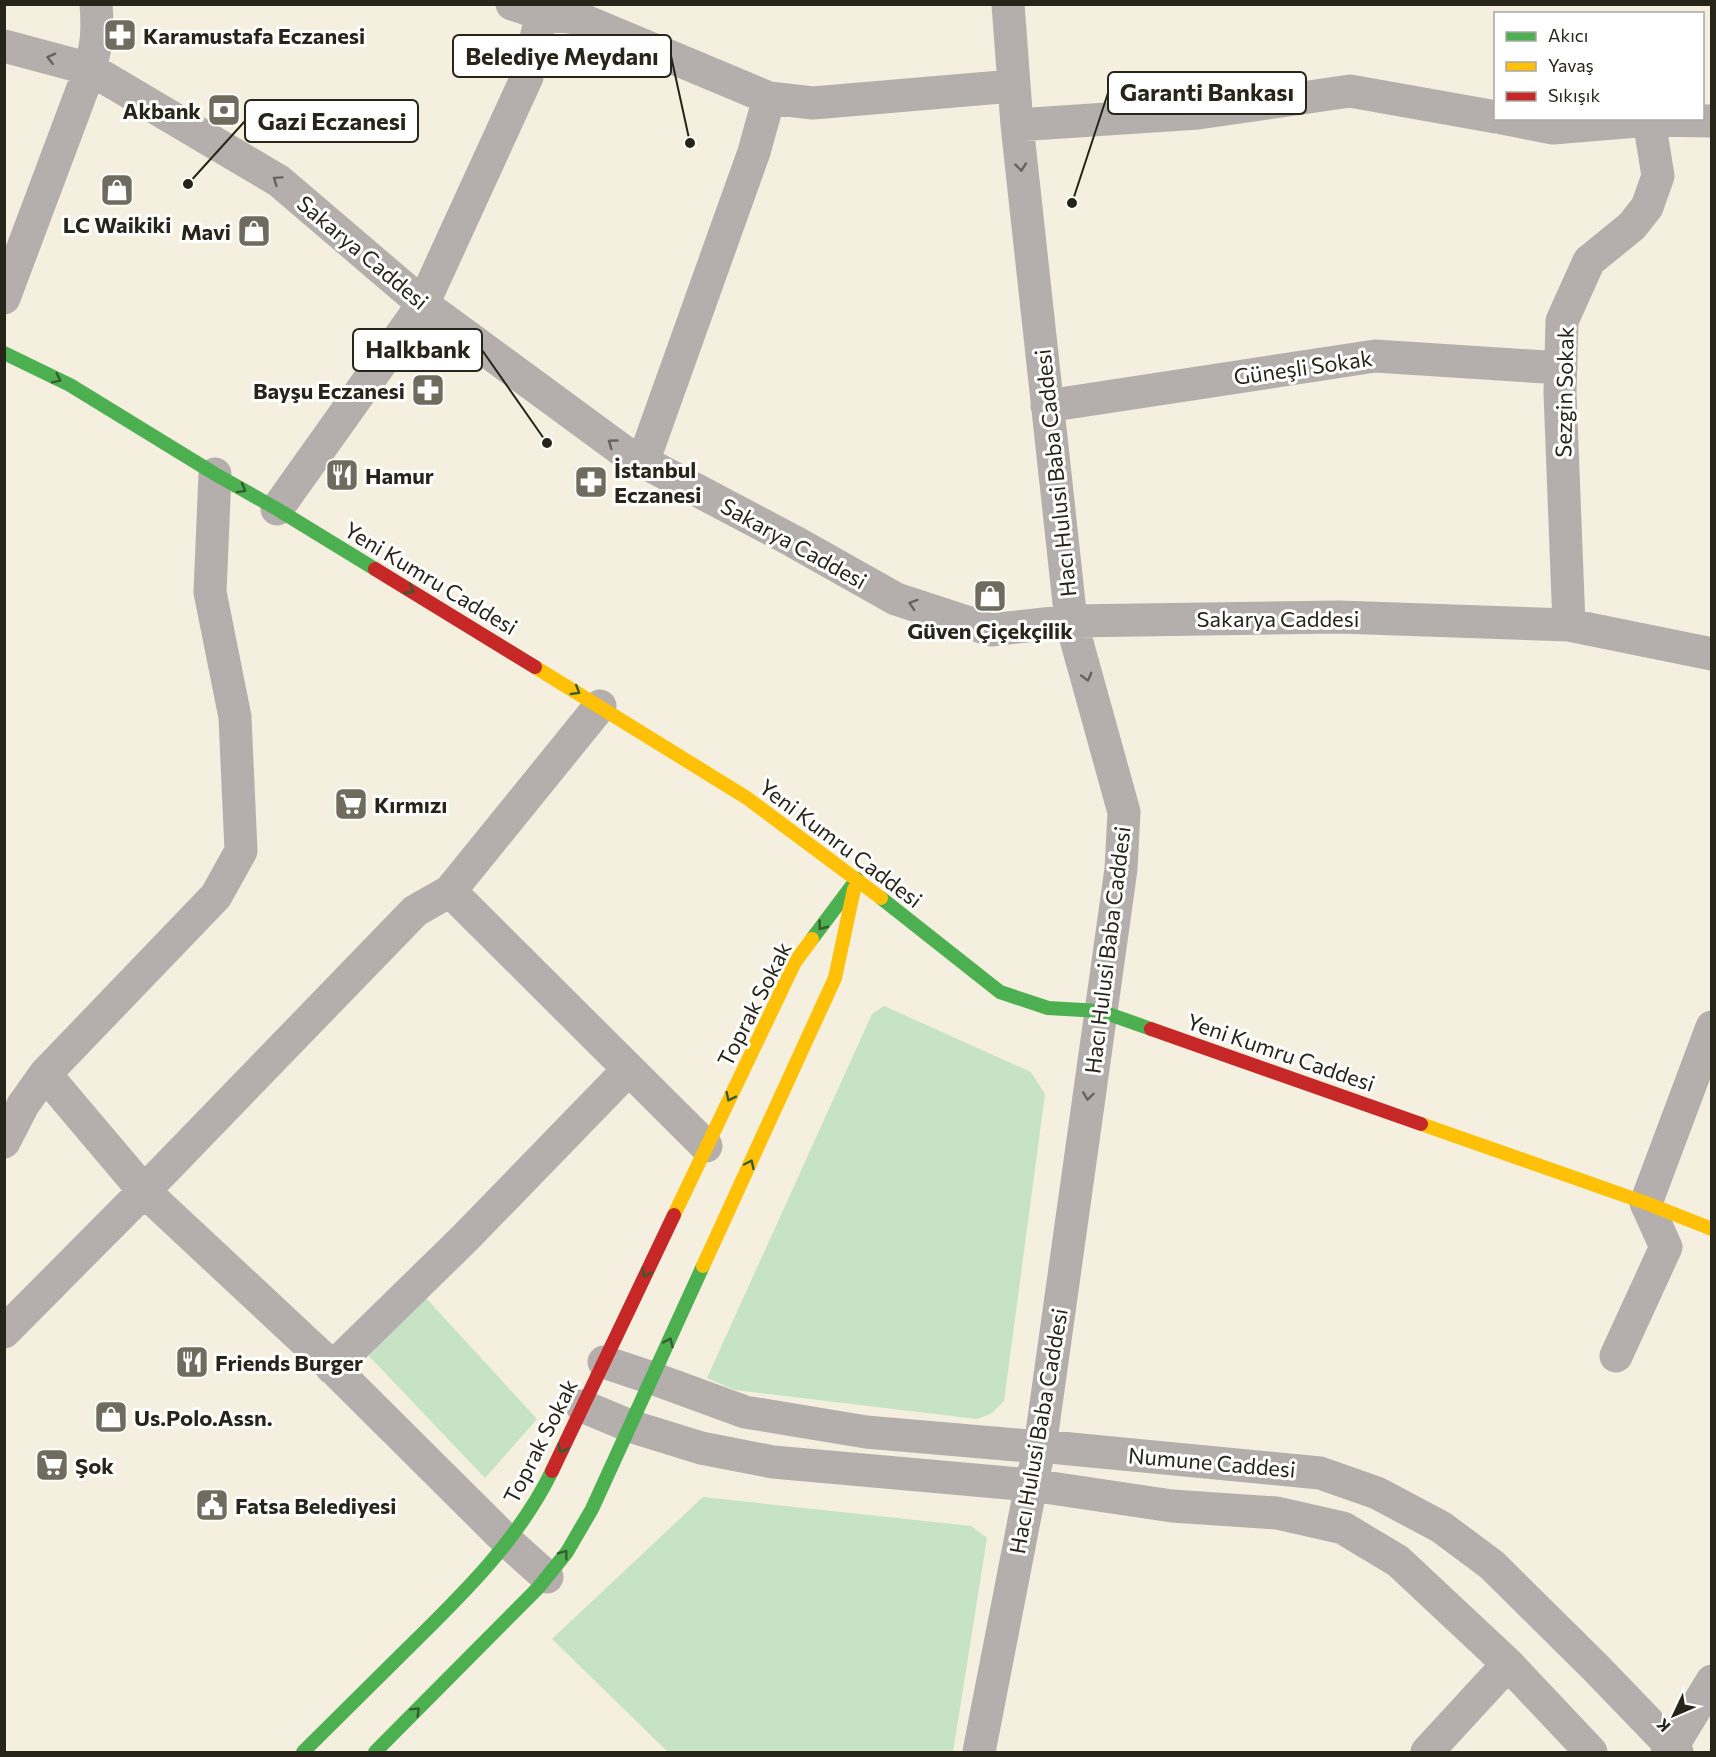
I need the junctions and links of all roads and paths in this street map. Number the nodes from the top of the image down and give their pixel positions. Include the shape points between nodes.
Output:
1 (96, 4) edge
2 (512, 4) edge
3 (1008, 4) edge
4 (543, 9) edge
5 (4, 46) edge
6 (90, 69) junction
7 (1013, 86) junction
8 (769, 98) junction
9 (1494, 117) edge
10 (1512, 120) edge
11 (1648, 120) junction
12 (1712, 121) edge
13 (1017, 125) junction
14 (4, 298) edge
15 (423, 303) junction
16 (4, 353) edge
17 (1561, 368) junction
18 (1047, 406) junction
19 (643, 462) junction
20 (215, 474) junction
21 (277, 508) junction
22 (1071, 621) junction
23 (1569, 625) junction
24 (1712, 654) edge
25 (600, 706) junction
26 (857, 879) junction
27 (450, 891) junction
28 (1100, 1011) junction
29 (1712, 1027) edge
30 (629, 1069) junction
31 (45, 1074) junction
32 (4, 1142) edge
33 (706, 1146) junction
34 (144, 1191) junction
35 (1646, 1203) junction
36 (1712, 1229) edge
37 (4, 1332) edge
38 (1616, 1356) dead end
39 (604, 1362) junction
40 (332, 1368) junction
41 (652, 1378) junction
42 (582, 1406) junction
43 (630, 1426) junction
44 (1040, 1447) junction
45 (1031, 1485) junction
46 (508, 1542) junction
47 (547, 1577) junction
48 (1508, 1664) junction
49 (1712, 1681) edge
50 (1672, 1751) edge
51 (303, 1752) edge
52 (375, 1752) edge
53 (979, 1752) edge
54 (1427, 1752) edge
55 (1591, 1752) edge

1 - 6 street via 98,28
2 - 4 street
3 - 7 street, Hacı Hulusi Baba Caddesi
4 - 8 street via 578,18
4 - 15 street via 527,77
6 -> 5 street, Sakarya Caddesi
6 - 14 street
15 -> 6 street, Sakarya Caddesi via 279,181
7 - 8 street via 813,104
7 - 13 street, Hacı Hulusi Baba Caddesi
8 - 19 street via 754,152
9 - 13 street via 1350,92 1197,113
10 - 11 street via 1554,128
11 - 12 street
11 - 17 street, Sezgin Sokak via 1658,176 1647,207 1632,226 1589,261 1562,321
13 -> 18 street, Hacı Hulusi Baba Caddesi
19 -> 15 street, Sakarya Caddesi
15 - 21 street
16 -> 20 street, Yeni Kumru Caddesi via 70,385
17 - 18 street, Güneşli Sokak via 1375,356
17 - 23 street, Sezgin Sokak
18 - 22 street, Hacı Hulusi Baba Caddesi
22 -> 19 street, Sakarya Caddesi via 991,630 896,599
20 -> 21 street, Yeni Kumru Caddesi
20 - 31 street via 210,592 235,717 241,852 216,896
21 -> 25 street, Yeni Kumru Caddesi
22 - 23 street, Sakarya Caddesi via 1339,617
22 -> 28 street, Hacı Hulusi Baba Caddesi via 1124,812
23 - 24 street, Sakarya Caddesi
25 - 26 street, Yeni Kumru Caddesi via 747,798
25 - 27 street
26 - 28 street, Yeni Kumru Caddesi via 1000,992 1047,1008
26 -> 33 street, Toprak Sokak via 795,962
41 -> 26 street via 835,978
27 - 30 street
27 - 34 street via 415,911
28 - 35 street, Yeni Kumru Caddesi
28 -> 44 street, Hacı Hulusi Baba Caddesi
29 - 35 street
30 - 33 street
30 - 40 street
31 - 32 street
31 - 34 street
33 -> 39 street, Toprak Sokak
34 - 37 street
34 - 40 street
35 - 36 street, Yeni Kumru Caddesi
35 - 38 street via 1666,1247
39 - 41 street, Numune Caddesi
39 - 42 street, Toprak Sokak
40 - 46 street
41 - 43 street
41 - 44 street, Numune Caddesi via 745,1412 866,1432
42 - 43 street, Numune Caddesi
42 -> 46 street, Toprak Sokak via 540,1495
43 - 45 street, Numune Caddesi via 701,1448 773,1462
47 -> 43 street via 592,1509
44 - 45 street, Hacı Hulusi Baba Caddesi
44 - 50 street, Numune Caddesi via 1320,1473 1377,1493 1441,1527 1492,1565 1581,1652
45 - 48 street, Numune Caddesi via 1172,1506 1277,1513 1343,1528 1398,1561
45 - 53 street, Hacı Hulusi Baba Caddesi
46 - 47 street
46 - 51 street, Toprak Sokak via 459,1598
52 -> 47 street
48 - 54 street
48 - 55 street, Numune Caddesi
49 - 50 street

